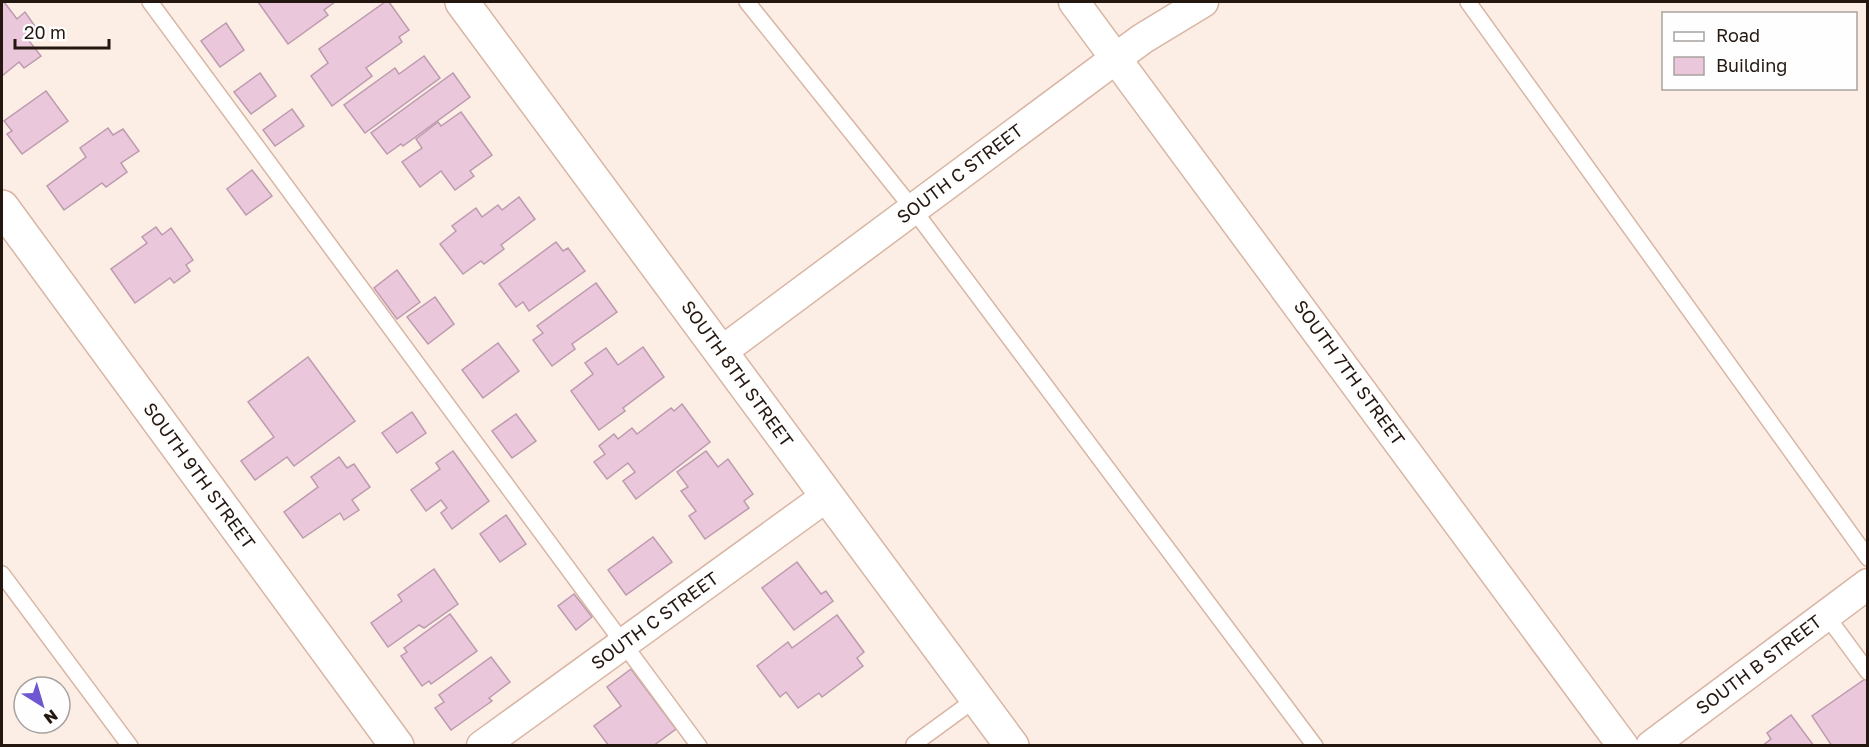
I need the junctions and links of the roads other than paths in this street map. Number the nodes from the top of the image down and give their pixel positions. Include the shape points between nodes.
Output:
1 (150, 2) edge
2 (462, 2) edge
3 (747, 2) edge
4 (1074, 2) edge
5 (1203, 2) edge
6 (1468, 2) edge
7 (1116, 58) junction
8 (2, 207) edge
9 (913, 209) junction
10 (721, 352) junction
11 (827, 496) junction
12 (1868, 558) edge
13 (2, 574) edge
14 (1868, 584) edge
15 (1826, 615) junction
16 (624, 643) junction
17 (1868, 672) edge
18 (977, 698) junction
19 (914, 744) dead end
20 (130, 746) edge
21 (397, 746) edge
22 (482, 746) edge
23 (699, 746) edge
24 (1012, 746) edge
25 (1315, 746) edge
26 (1623, 746) edge
27 (1650, 746) edge

1 - 16 lane
2 - 10 highway, SOUTH 8TH STREET
3 - 9 lane
4 - 7 street, SOUTH 7TH STREET
5 - 7 street, SOUTH C STREET
6 - 12 lane
7 - 9 street, SOUTH C STREET
7 - 26 street, SOUTH 7TH STREET
8 - 21 highway, SOUTH 9TH STREET
9 - 10 street, SOUTH C STREET
9 - 25 lane
10 - 11 highway, SOUTH 8TH STREET
11 - 16 street, SOUTH C STREET
11 - 18 highway, SOUTH 8TH STREET
13 - 20 lane
14 - 15 street, SOUTH B STREET
15 - 17 lane
15 - 27 street, SOUTH B STREET
16 - 22 street, SOUTH C STREET
16 - 23 lane
18 - 19 lane
18 - 24 highway, SOUTH 8TH STREET

